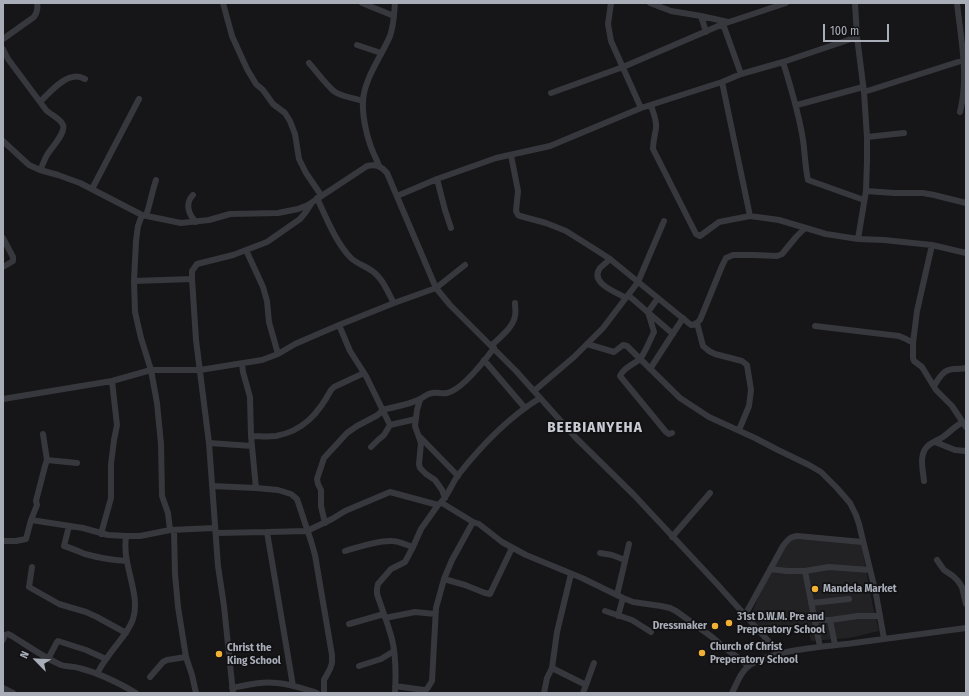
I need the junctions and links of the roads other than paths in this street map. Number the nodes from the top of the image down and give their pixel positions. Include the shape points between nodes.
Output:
1 (36, 3) edge
2 (223, 3) edge
3 (362, 3) edge
4 (395, 3) edge
5 (611, 3) edge
6 (650, 3) edge
7 (786, 3) edge
8 (855, 3) edge
9 (957, 3) edge
10 (394, 16) junction
11 (701, 16) junction
12 (726, 23) junction
13 (706, 32) junction
14 (857, 37) junction
15 (3, 40) edge
16 (357, 46) dead end
17 (3, 49) edge
18 (964, 52) edge
19 (382, 54) junction
20 (964, 60) junction
21 (783, 62) junction
22 (309, 63) dead end
23 (623, 67) junction
24 (742, 74) junction
25 (85, 79) dead end
26 (722, 82) junction
27 (863, 89) junction
28 (552, 93) dead end
29 (139, 99) dead end
30 (363, 101) junction
31 (40, 102) junction
32 (651, 105) junction
33 (797, 105) junction
34 (641, 108) junction
35 (960, 112) dead end
36 (904, 133) dead end
37 (867, 138) junction
38 (3, 141) edge
39 (511, 155) junction
40 (379, 166) junction
41 (40, 170) junction
42 (437, 179) junction
43 (156, 180) dead end
44 (92, 189) junction
45 (866, 191) junction
46 (192, 195) dead end
47 (397, 196) junction
48 (317, 198) junction
49 (864, 200) junction
50 (966, 203) edge
51 (144, 215) junction
52 (750, 216) junction
53 (664, 221) dead end
54 (196, 222) junction
55 (452, 228) dead end
56 (805, 228) junction
57 (3, 238) edge
58 (858, 239) junction
59 (932, 245) junction
60 (246, 250) junction
61 (966, 253) edge
62 (610, 259) junction
63 (465, 265) dead end
64 (3, 267) edge
65 (192, 279) junction
66 (134, 281) junction
67 (638, 282) junction
68 (436, 288) junction
69 (627, 296) junction
70 (658, 298) junction
71 (394, 303) junction
72 (515, 303) dead end
73 (648, 312) junction
74 (683, 318) junction
75 (698, 323) junction
76 (339, 325) junction
77 (814, 326) dead end
78 (673, 334) junction
79 (913, 343) junction
80 (587, 344) junction
81 (492, 347) junction
82 (278, 354) junction
83 (640, 358) junction
84 (484, 360) junction
85 (242, 364) junction
86 (966, 368) edge
87 (650, 369) junction
88 (151, 370) junction
89 (200, 370) junction
90 (364, 373) junction
91 (112, 381) junction
92 (934, 386) junction
93 (534, 391) junction
94 (540, 398) junction
95 (3, 399) edge
96 (420, 400) junction
97 (525, 408) junction
98 (382, 410) junction
99 (416, 419) junction
100 (965, 424) edge
101 (390, 425) junction
102 (739, 430) junction
103 (672, 433) dead end
104 (43, 434) dead end
105 (418, 435) junction
106 (251, 436) junction
107 (935, 442) junction
108 (209, 443) junction
109 (252, 446) junction
110 (371, 447) dead end
111 (966, 451) edge
112 (47, 460) junction
113 (77, 464) dead end
114 (458, 476) junction
115 (924, 481) dead end
116 (212, 486) junction
117 (256, 488) junction
118 (710, 493) dead end
119 (442, 502) junction
120 (31, 520) junction
121 (474, 522) junction
122 (325, 523) junction
123 (69, 526) junction
124 (172, 530) junction
125 (215, 530) junction
126 (307, 531) junction
127 (267, 532) junction
128 (101, 534) junction
129 (126, 536) junction
130 (672, 537) junction
131 (3, 541) edge
132 (864, 542) junction
133 (629, 544) dead end
134 (413, 547) junction
135 (512, 548) junction
136 (345, 550) dead end
137 (600, 553) dead end
138 (625, 560) junction
139 (937, 560) dead end
140 (127, 561) junction
141 (32, 567) dead end
142 (770, 569) junction
143 (870, 570) junction
144 (805, 571) junction
145 (571, 574) junction
146 (444, 579) junction
147 (617, 595) junction
148 (624, 598) junction
149 (850, 599) dead end
150 (812, 603) junction
151 (966, 604) edge
152 (605, 611) dead end
153 (435, 614) junction
154 (744, 615) junction
155 (384, 616) junction
156 (618, 616) junction
157 (880, 616) junction
158 (815, 620) junction
159 (830, 620) junction
160 (349, 624) dead end
161 (966, 628) edge
162 (651, 632) dead end
163 (126, 633) junction
164 (884, 639) junction
165 (3, 640) edge
166 (835, 645) junction
167 (820, 647) junction
168 (394, 651) junction
169 (780, 654) junction
170 (186, 657) junction
171 (48, 659) junction
172 (106, 659) junction
173 (594, 663) dead end
174 (359, 666) dead end
175 (749, 666) junction
176 (552, 668) junction
177 (97, 674) junction
178 (150, 677) dead end
179 (586, 685) junction
180 (293, 686) junction
181 (395, 686) junction
182 (3, 688) edge
183 (232, 690) edge
184 (12, 693) edge
185 (136, 693) edge
186 (196, 693) edge
187 (317, 693) edge
188 (324, 693) edge
189 (395, 693) edge
190 (544, 693) edge
191 (583, 693) edge
192 (732, 693) edge

1 - 15 street via 34,17
2 - 48 street via 232,36 247,69 256,84 290,121 299,159
3 - 10 street
4 - 10 street
5 - 23 street via 608,24 611,41
6 - 11 street via 671,11
7 - 12 street
8 - 14 street
9 - 18 street
10 - 19 street
11 - 12 street
11 - 13 street
12 - 13 street
12 - 24 street
13 - 23 street
14 - 21 street
14 - 27 street
16 - 19 street
17 - 31 street
18 - 20 street
19 - 30 street via 367,84
20 - 27 street
20 - 35 street via 965,83
21 - 24 street
21 - 33 street
22 - 30 street via 336,92
23 - 28 street
23 - 34 street
24 - 26 street
25 - 31 street via 66,79
26 - 32 street
26 - 52 street
27 - 33 street
27 - 37 street
29 - 44 street
30 - 40 street via 367,134
31 - 41 street via 49,114 63,125 63,130
32 - 34 street
32 - 52 street via 656,121 653,149 696,234 700,236 719,222
33 - 49 street via 808,180
34 - 39 street via 550,146
36 - 37 street
37 - 45 street
38 - 41 street via 29,165
39 - 42 street
39 - 62 street via 518,191 518,214 566,231
40 - 47 street via 388,173
40 - 48 street via 367,166
41 - 44 street
42 - 47 street
42 - 55 street
43 - 51 street via 150,206
44 - 51 street
45 - 49 street
45 - 50 street via 923,193
46 - 54 street via 188,209
47 - 68 street
48 - 54 street via 303,207 283,212 230,214
48 - 60 street via 300,219 267,242
48 - 71 street via 343,248 351,258 377,274
49 - 58 street
51 - 54 street via 181,223
51 - 66 street via 138,226
52 - 56 street via 779,220
53 - 67 street
56 - 58 street
56 - 75 street via 782,254 777,256 733,255 726,258
57 - 64 street via 13,261
58 - 59 street
59 - 61 street
59 - 79 street via 917,311
60 - 65 street via 197,264 192,271
60 - 82 street via 263,287
62 - 67 street
62 - 69 street via 600,269 598,280 602,285
63 - 68 street
65 - 66 street
65 - 89 street
66 - 88 street via 135,312
67 - 69 street
67 - 70 street
68 - 71 street
68 - 81 street
69 - 73 street
69 - 80 street via 603,328
70 - 73 street
70 - 74 street
71 - 76 street
72 - 81 street via 513,323
73 - 78 street
73 - 83 street via 654,332
74 - 75 street via 691,325
74 - 78 street
75 - 102 street via 704,346 708,351 742,361 747,365 751,390 749,406
76 - 82 street via 294,344
76 - 90 street via 350,351
77 - 79 street via 898,336
78 - 87 street
79 - 92 street via 914,361 922,367
80 - 83 street via 614,352 625,345
80 - 93 street
81 - 84 street
81 - 93 street
82 - 85 street
83 - 87 street
83 - 103 street via 620,376 666,432
84 - 96 street via 454,390 447,393 432,393
84 - 97 street
85 - 89 street
85 - 106 street via 250,397
86 - 92 street via 946,371 941,374
87 - 102 street via 680,398 709,417
88 - 89 street
88 - 91 street
88 - 124 street via 161,444 162,496
89 - 108 street
90 - 98 street
90 - 106 street via 334,387 305,424 274,436
91 - 95 street
91 - 128 street via 116,425 111,464 111,498
92 - 100 street
93 - 94 street
94 - 97 street
94 - 130 street
96 - 98 street
96 - 99 street
97 - 114 street via 482,447
98 - 101 street
98 - 122 street via 347,433 324,458 317,479
99 - 101 street
99 - 105 street
100 - 107 street via 956,426
101 - 110 street
102 - 132 street via 821,472 850,503
104 - 112 street
105 - 114 street
105 - 119 street via 421,443 420,468 435,480 442,490
106 - 109 street
107 - 111 street via 955,450
107 - 115 street via 924,450
108 - 109 street
108 - 116 street
109 - 117 street
112 - 113 street
112 - 120 street
114 - 119 street
116 - 117 street
116 - 125 street
117 - 126 street via 292,494 297,500
118 - 130 street
119 - 121 street
119 - 122 street via 390,492 345,510
119 - 134 street via 421,529
120 - 123 street
120 - 131 street via 26,539
121 - 135 street
121 - 146 street
122 - 126 street
123 - 128 street
123 - 140 street via 64,546 100,558
124 - 125 street
124 - 129 street
124 - 170 street
125 - 127 street
125 - 183 street
126 - 127 street
126 - 188 street via 315,555 332,655 332,663 324,680
127 - 180 street
128 - 129 street
129 - 140 street
130 - 154 street
132 - 142 street via 792,537 783,546
132 - 143 street
133 - 138 street
134 - 136 street via 388,540
134 - 155 street via 405,562 391,569 378,584
135 - 145 street
135 - 146 street via 490,594
137 - 138 street
138 - 147 street
139 - 151 street via 962,587
140 - 163 street via 135,609
141 - 163 street via 29,587 59,604 86,612
142 - 144 street
142 - 154 street
143 - 144 street via 829,567
143 - 157 street
144 - 150 street
145 - 147 street
145 - 176 street via 557,632
146 - 153 street
147 - 148 street
148 - 156 street
148 - 175 street via 676,611
149 - 150 street
150 - 158 street
152 - 156 street
153 - 155 street via 415,612
153 - 181 street via 432,681 424,690
154 - 169 street
155 - 160 street
155 - 168 street
156 - 162 street via 632,620
157 - 159 street
157 - 164 street
158 - 159 street
158 - 167 street
159 - 166 street
161 - 164 street
163 - 172 street
164 - 166 street
165 - 171 street via 8,634
166 - 167 street
167 - 169 street
168 - 174 street via 381,659
168 - 181 street
169 - 175 street via 763,658
170 - 178 street via 162,662
170 - 186 street
171 - 172 street via 58,641
171 - 177 street
172 - 177 street
173 - 179 street
175 - 192 street via 739,678
176 - 179 street
176 - 190 street
177 - 185 street
179 - 191 street
180 - 183 street via 267,683
180 - 187 street
181 - 189 street
182 - 184 street

